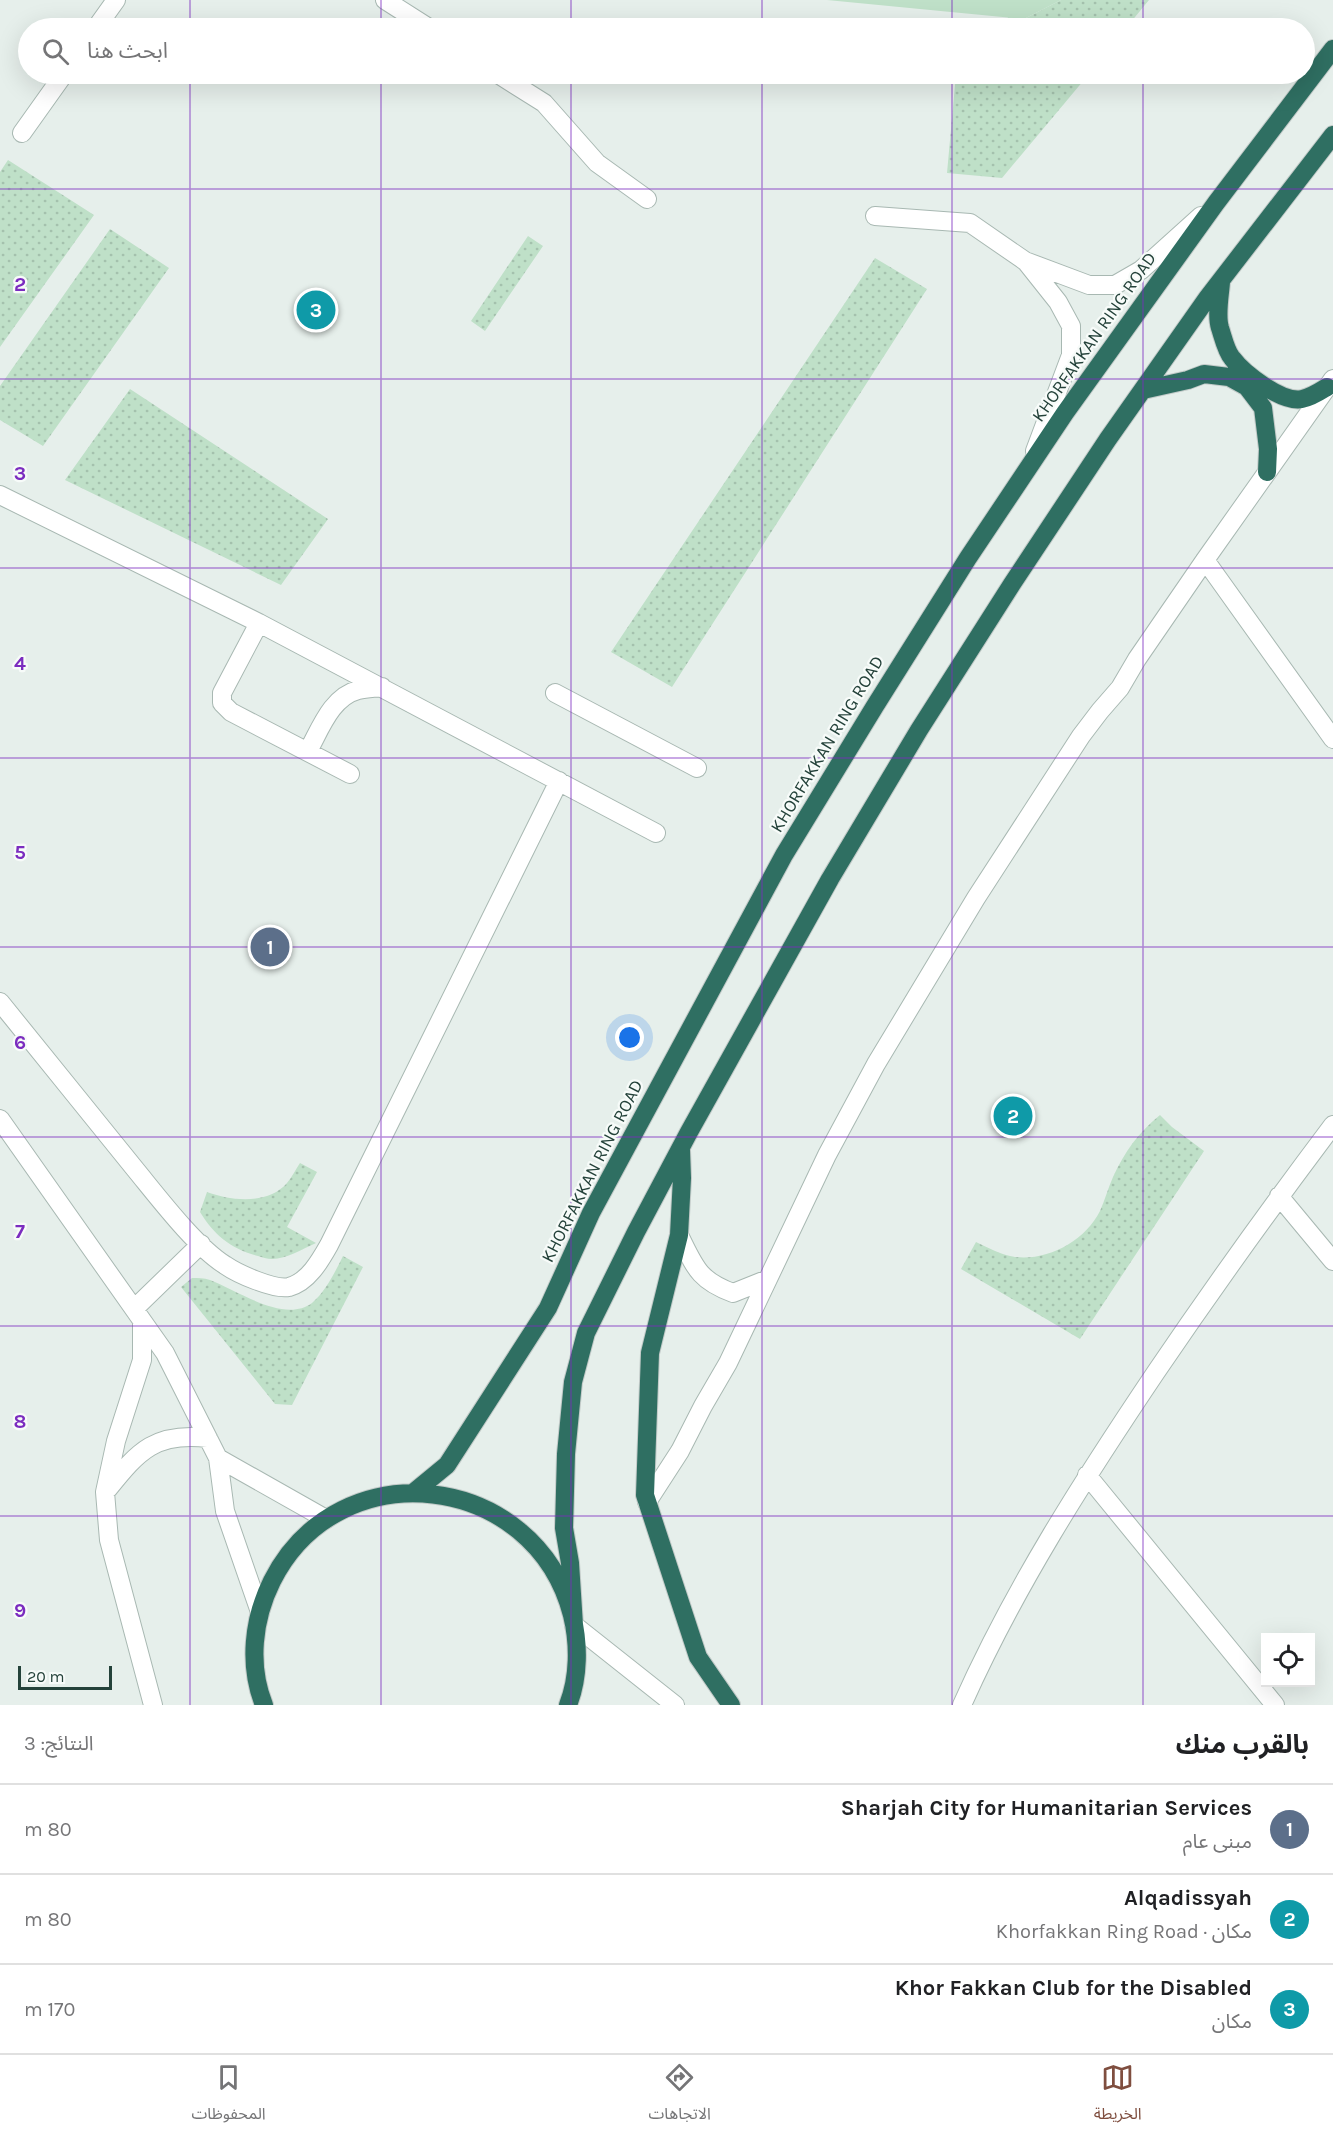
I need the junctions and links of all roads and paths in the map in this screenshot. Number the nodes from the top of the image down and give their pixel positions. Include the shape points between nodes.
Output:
1 (116, 0) edge
2 (385, 0) edge
3 (103, 18) edge
4 (413, 18) edge
5 (1333, 48) edge
6 (1315, 72) edge
7 (57, 84) edge
8 (514, 84) edge
9 (1306, 84) edge
10 (22, 133) dead end
11 (1333, 135) edge
12 (647, 200) dead end
13 (1216, 203) junction
14 (875, 216) dead end
15 (1025, 261) junction
16 (1221, 282) junction
17 (1330, 383) edge
18 (1143, 390) junction
19 (1030, 465) junction
20 (1267, 472) junction
21 (0, 495) edge
22 (1204, 560) junction
23 (259, 622) junction
24 (382, 687) junction
25 (555, 693) dead end
26 (1333, 739) edge
27 (308, 751) junction
28 (697, 768) dead end
29 (350, 774) dead end
30 (559, 782) junction
31 (656, 833) dead end
32 (0, 1002) edge
33 (0, 1119) edge
34 (1333, 1125) edge
35 (680, 1148) junction
36 (1279, 1196) junction
37 (679, 1235) junction
38 (201, 1244) junction
39 (1333, 1261) edge
40 (768, 1280) junction
41 (138, 1315) junction
42 (208, 1438) junction
43 (218, 1458) junction
44 (1087, 1475) junction
45 (105, 1492) junction
46 (412, 1493) junction
47 (647, 1502) junction
48 (326, 1519) junction
49 (260, 1612) junction
50 (574, 1625) junction
51 (263, 1704) edge
52 (153, 1705) edge
53 (568, 1705) edge
54 (675, 1705) edge
55 (730, 1705) edge
56 (962, 1705) edge
57 (1275, 1705) edge

1 - 3 street
2 - 4 street
5 - 6 highway, KHORFAKKAN RING ROAD
7 - 10 street
8 - 12 street via 544,103 597,163
9 - 13 highway, KHORFAKKAN RING ROAD
11 - 16 highway
13 - 15 street via 1142,270 1115,285 1089,285
13 - 19 highway, KHORFAKKAN RING ROAD
14 - 15 street via 970,223
15 - 19 street via 1058,302 1071,326 1071,355
16 - 17 highway via 1219,325 1230,357 1247,374 1279,394 1300,400
16 - 18 highway
17 - 20 street
18 - 20 highway via 1204,374 1229,377 1247,387 1263,408
18 - 35 highway via 1018,574 919,730 830,879
19 - 46 highway, KHORFAKKAN RING ROAD via 874,706 784,855 591,1213 548,1308 447,1465
20 - 22 street
21 - 23 street
22 - 26 street
22 - 40 street via 1120,688 1076,744 925,980 827,1155
23 - 24 street
23 - 27 street via 222,693 222,703 231,712
24 - 27 street via 358,690 342,698 330,711
24 - 30 street
25 - 28 street
27 - 29 street
30 - 31 street
30 - 38 street via 320,1261 302,1281 288,1287 259,1282 224,1265
32 - 38 street via 163,1203
33 - 41 street
34 - 36 street
35 - 37 highway
35 - 50 highway via 586,1334 573,1382 564,1528
36 - 39 street
36 - 44 street
37 - 40 street via 696,1269 719,1288 733,1293
37 - 47 highway via 650,1353
38 - 41 street
40 - 47 street via 728,1363
41 - 42 street via 165,1353
41 - 45 street via 142,1360 116,1441
42 - 43 street
42 - 45 street via 163,1440 144,1449
43 - 48 street
43 - 49 street via 225,1511
44 - 56 street via 1021,1588
44 - 57 street
45 - 52 street via 110,1540
46 - 48 highway via 368,1500
46 - 50 highway via 462,1500 508,1522 533,1544 558,1578
47 - 55 highway via 698,1657
48 - 49 highway via 291,1550 267,1590
49 - 51 highway via 255,1658
50 - 53 highway via 576,1674
50 - 54 street

